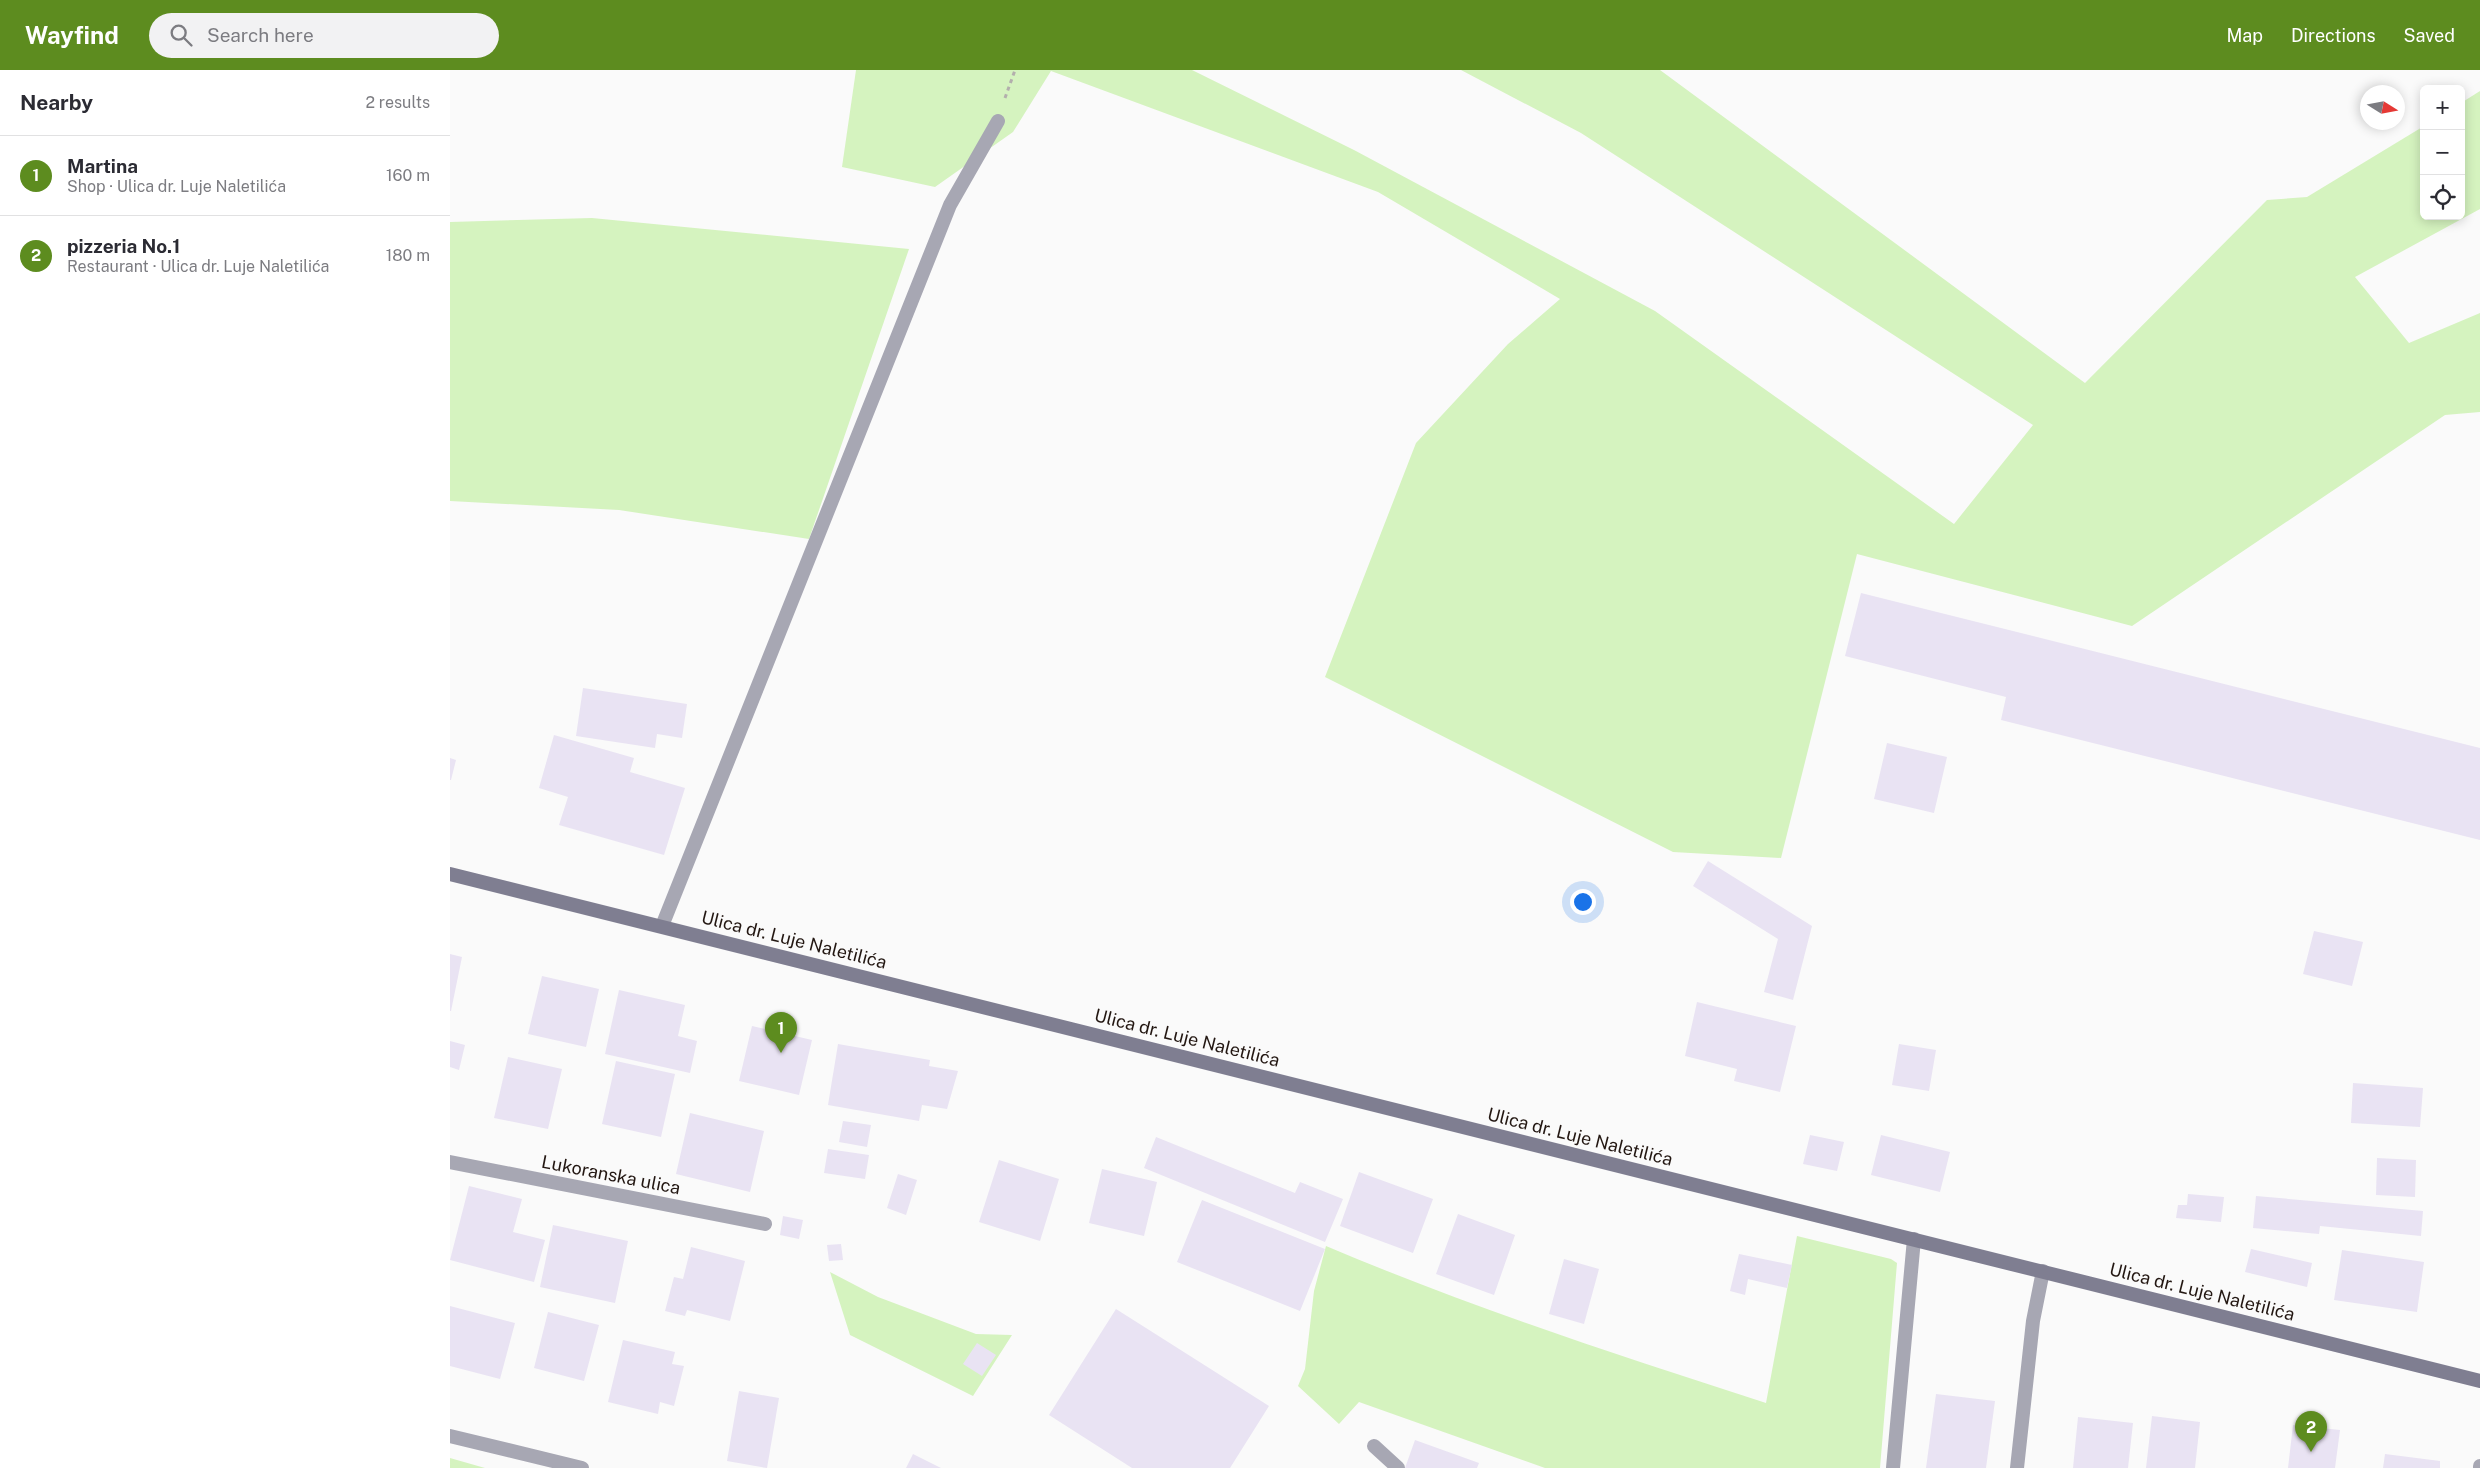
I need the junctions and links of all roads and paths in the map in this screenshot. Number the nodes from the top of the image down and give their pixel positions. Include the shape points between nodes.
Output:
1 (998, 120) dead end
2 (450, 874) edge
3 (662, 926) junction
4 (450, 1162) edge
5 (766, 1224) dead end
6 (1914, 1239) junction
7 (2043, 1271) junction
8 (2480, 1381) edge
9 (450, 1436) edge
10 (1374, 1446) dead end
11 (582, 1468) edge
12 (1398, 1468) edge
13 (1893, 1468) edge
14 (2017, 1468) edge

1 - 3 street via 950,204
2 - 3 main road, Ulica dr. Luje Naletilića
3 - 6 main road, Ulica dr. Luje Naletilića
4 - 5 street, Lukoranska ulica
6 - 7 main road, Ulica dr. Luje Naletilića
6 - 13 street
7 - 8 main road, Ulica dr. Luje Naletilića
7 - 14 street via 2033,1320
9 - 11 street
10 - 12 street

